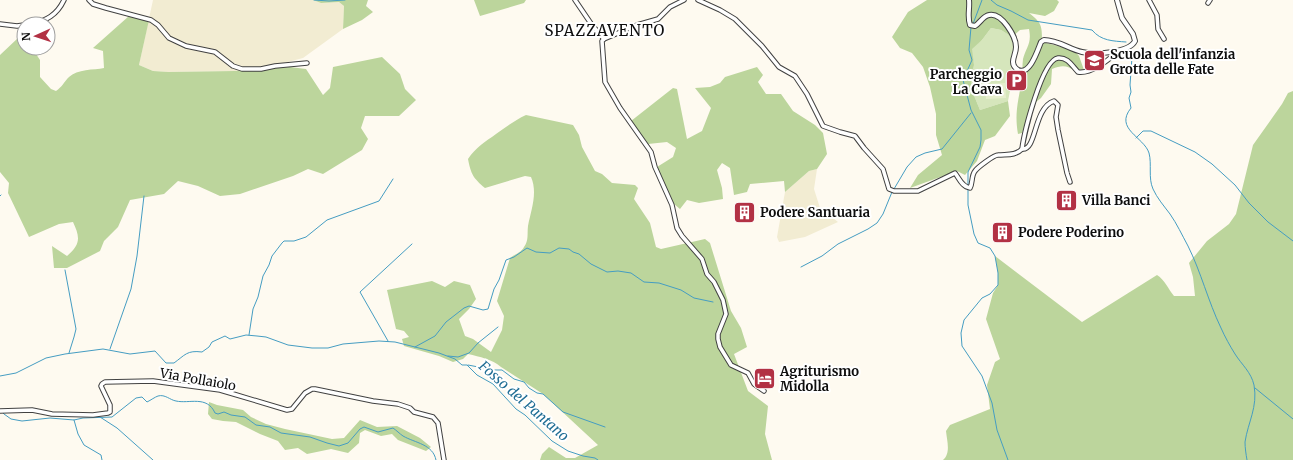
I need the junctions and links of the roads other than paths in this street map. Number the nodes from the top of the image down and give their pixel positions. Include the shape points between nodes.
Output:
1 (64, 0) edge
2 (89, 0) edge
3 (575, 0) edge
4 (684, 0) edge
5 (698, 0) edge
6 (969, 0) edge
7 (1117, 0) edge
8 (1149, 0) edge
9 (53, 16) edge
10 (0, 24) edge
11 (16, 26) edge
12 (1164, 39) dead end
13 (603, 40) junction
14 (1119, 51) junction
15 (307, 63) dead end
16 (1022, 149) junction
17 (1070, 182) dead end
18 (764, 391) dead end
19 (0, 410) edge
20 (444, 460) edge

1 - 9 street
2 - 15 street via 93,4 151,20 169,38 186,46 215,52 233,66 261,69
3 - 13 street
4 - 13 street via 670,7 658,19
5 - 16 street via 735,19 779,67 795,76 823,126 855,136 883,169 891,191 918,191 954,173 964,186 970,188 974,172 982,164 997,155 1008,155
6 - 14 street via 968,21 972,26 978,25 985,16 996,15 1013,34 1016,53 1013,61 1018,70 1025,70 1029,66 1044,40 1087,53
7 - 14 street via 1122,18 1135,41 1128,48
8 - 12 street via 1157,14 1158,29
10 - 11 street
13 - 18 street via 605,82 651,152 674,212 677,228 702,259 707,274 723,300 726,314 718,334 720,347 731,365 748,372 754,384
14 - 16 street via 1091,70 1081,72 1064,58 1053,60 1038,88
16 - 17 street via 1031,144 1036,124 1050,102 1057,102 1059,137
19 - 20 street, Via Pollaiolo via 104,414 110,412 110,405 102,390 102,384 105,382 153,381 220,390 288,410 292,409 308,391 315,389 398,404 432,417 438,423

